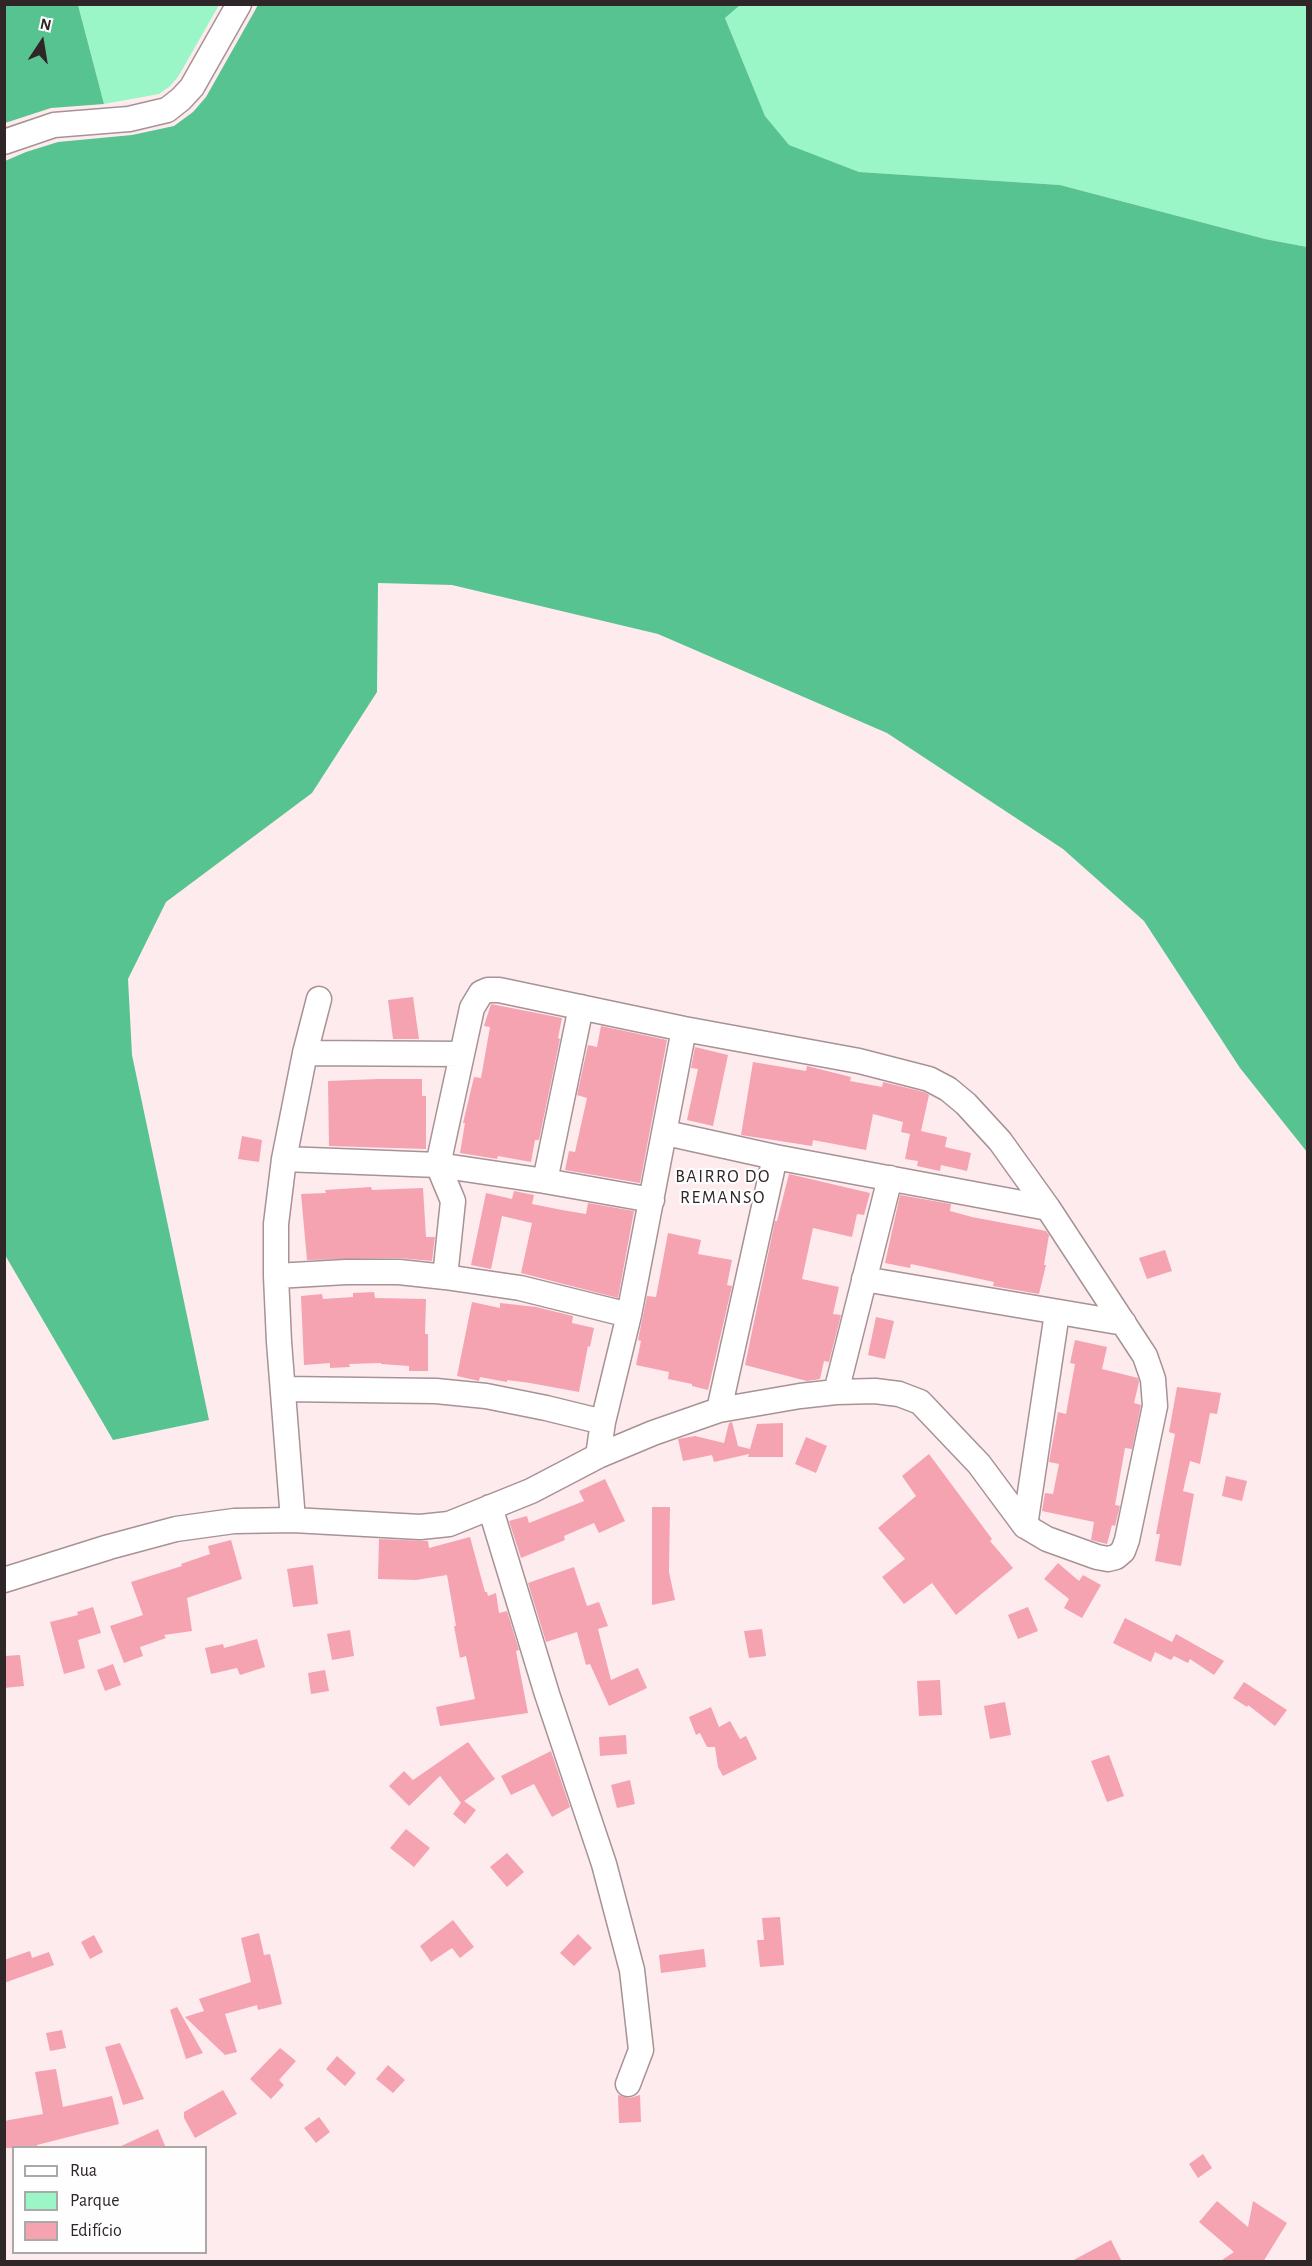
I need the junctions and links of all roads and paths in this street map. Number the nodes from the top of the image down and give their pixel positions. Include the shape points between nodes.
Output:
1 (239, 4) edge
2 (4, 142) edge
3 (319, 999) dead end
4 (581, 1007) junction
5 (684, 1029) junction
6 (305, 1053) junction
7 (462, 1054) junction
8 (666, 1133) junction
9 (776, 1157) junction
10 (284, 1159) junction
11 (438, 1165) junction
12 (890, 1178) junction
13 (545, 1181) junction
14 (652, 1200) junction
15 (1048, 1208) junction
16 (276, 1276) junction
17 (445, 1277) junction
18 (864, 1279) junction
19 (1057, 1313) junction
20 (629, 1315) junction
21 (1124, 1323) junction
22 (283, 1389) junction
23 (836, 1392) junction
24 (719, 1410) junction
25 (603, 1422) junction
26 (598, 1456) junction
27 (489, 1507) junction
28 (293, 1520) junction
29 (1025, 1526) junction
30 (4, 1580) edge
31 (628, 2084) dead end

1 - 2 street via 192,87 167,110 54,125
3 - 6 street
4 - 5 street
4 - 7 street via 488,990 481,993 472,1008
4 - 13 street
5 - 8 street
5 - 15 street via 859,1061 929,1079 966,1104 1000,1141
6 - 7 street
6 - 10 street
7 - 11 street
8 - 9 street
8 - 14 street
9 - 12 street
9 - 24 street
10 - 11 street
10 - 16 street via 277,1206
11 - 13 street
11 - 17 street via 453,1202
12 - 15 street
12 - 18 street
13 - 14 street
14 - 20 street
15 - 21 street
16 - 17 street via 388,1272
16 - 22 street
17 - 20 street via 519,1288
18 - 19 street
18 - 23 street
19 - 21 street
19 - 29 street
20 - 25 street
21 - 29 street via 1145,1356 1153,1379 1155,1406 1123,1551 1108,1559 1097,1557 1047,1539
22 - 25 street via 436,1391 496,1398
22 - 28 street
23 - 24 street
23 - 29 street via 875,1391 920,1402 979,1464
24 - 26 street
25 - 26 street
26 - 27 street via 531,1491
27 - 28 street via 449,1524 420,1527
27 - 31 street via 604,1864 632,1970 640,2050
28 - 30 street via 234,1521 176,1529

